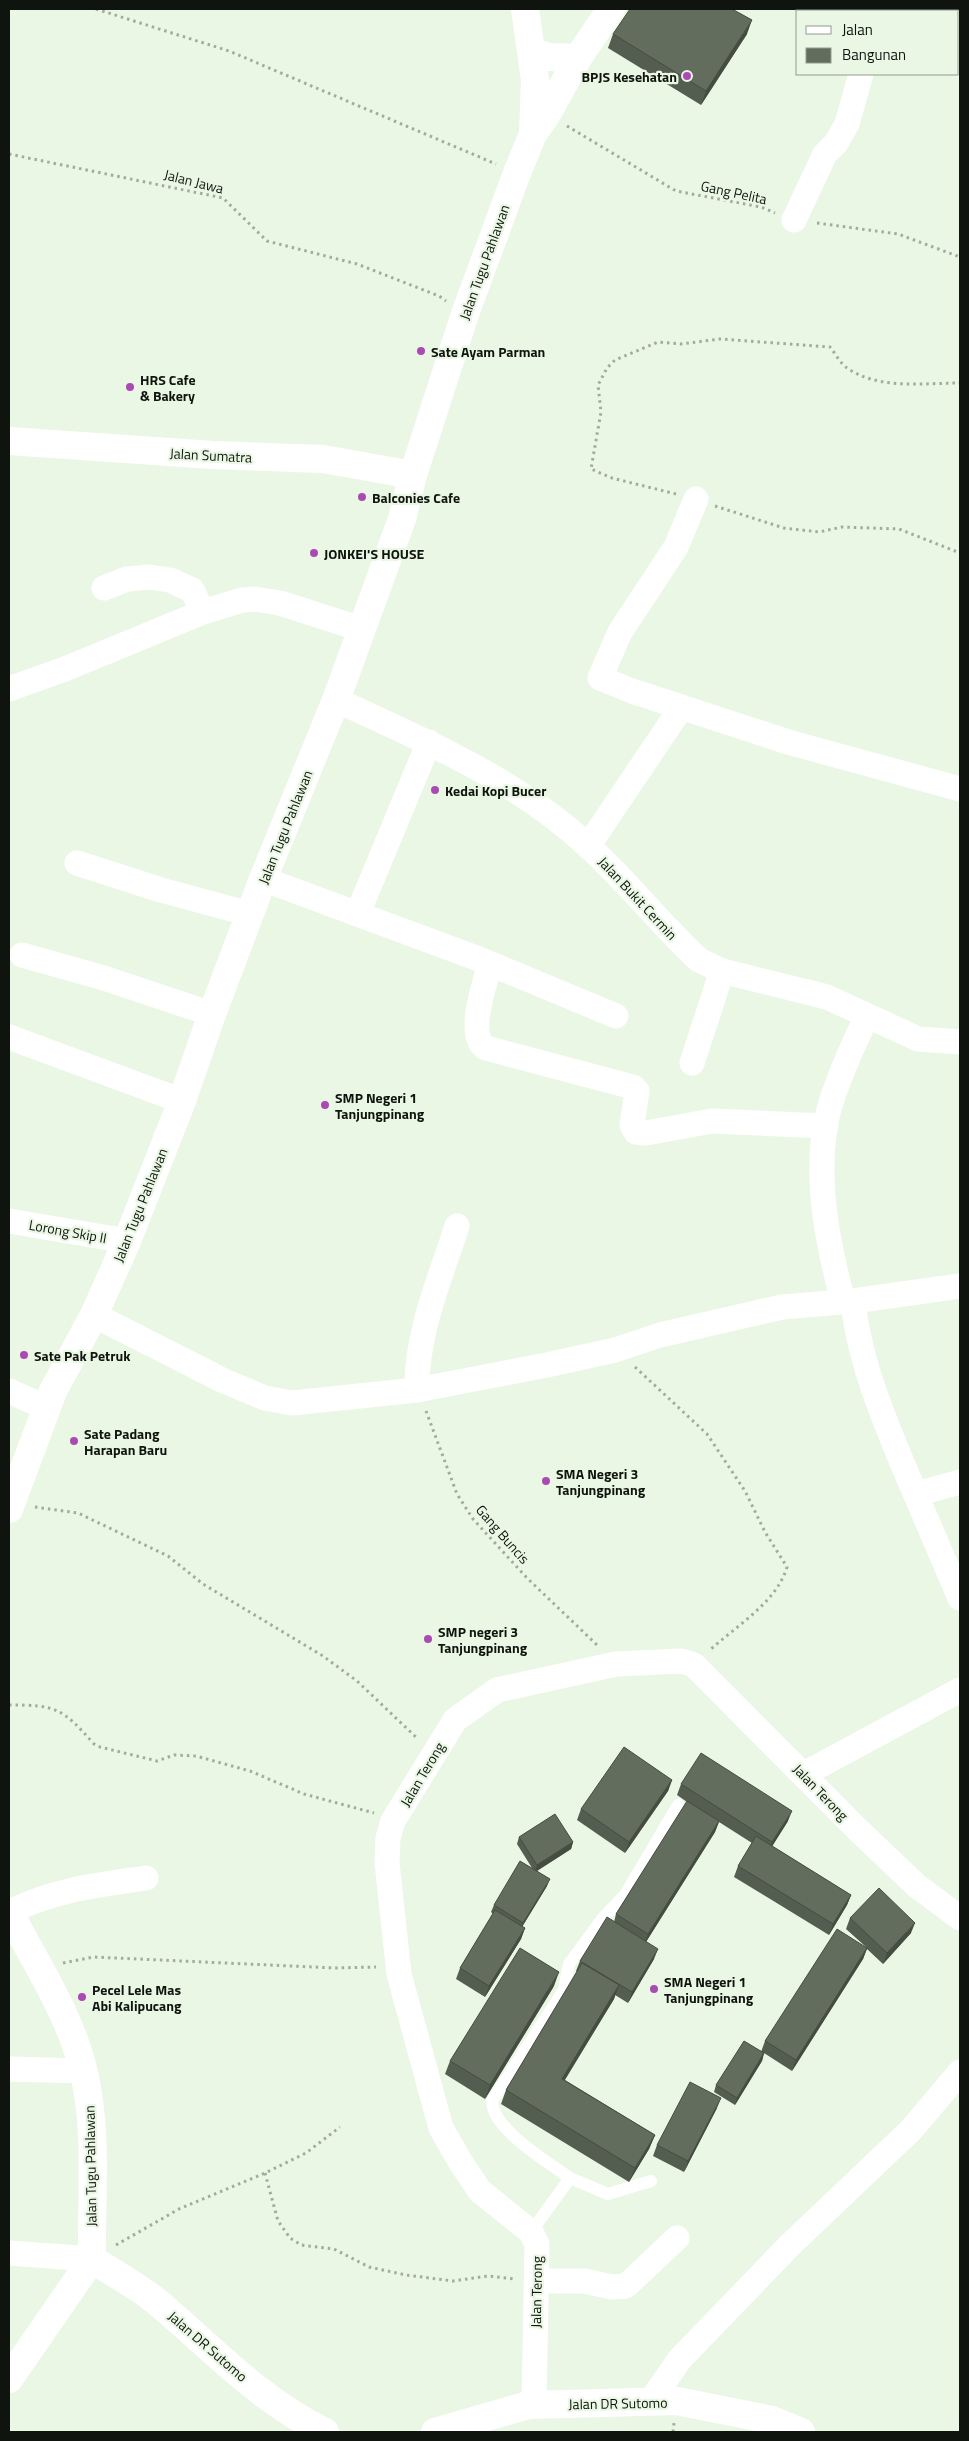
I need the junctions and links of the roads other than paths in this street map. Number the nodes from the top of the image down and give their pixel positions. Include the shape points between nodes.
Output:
1 (525, 9) edge
2 (611, 9) edge
3 (532, 52) junction
4 (578, 58) junction
5 (861, 75) edge
6 (540, 124) junction
7 (794, 220) road end
8 (9, 442) edge
9 (413, 475) junction
10 (696, 499) road end
11 (104, 588) dead end
12 (203, 612) junction
13 (361, 629) junction
14 (9, 689) edge
15 (336, 700) junction
16 (681, 708) junction
17 (429, 742) junction
18 (960, 789) edge
19 (588, 846) junction
20 (77, 863) dead end
21 (263, 879) junction
22 (358, 913) junction
23 (250, 914) junction
24 (22, 955) dead end
25 (490, 964) junction
26 (722, 972) junction
27 (212, 1014) junction
28 (616, 1016) dead end
29 (867, 1016) junction
30 (9, 1037) edge
31 (960, 1042) edge
32 (692, 1063) dead end
33 (182, 1101) junction
34 (826, 1126) junction
35 (9, 1221) edge
36 (457, 1226) dead end
37 (127, 1241) junction
38 (960, 1286) edge
39 (848, 1301) junction
40 (94, 1315) junction
41 (417, 1390) junction
42 (9, 1391) edge
43 (47, 1408) junction
44 (960, 1482) edge
45 (916, 1494) junction
46 (9, 1506) edge
47 (960, 1598) edge
48 (960, 1690) edge
49 (804, 1774) junction
50 (678, 1805) dead end
51 (146, 1878) dead end
52 (9, 1911) edge
53 (960, 1918) edge
54 (9, 2069) edge
55 (84, 2072) junction
56 (960, 2072) edge
57 (570, 2178) junction
58 (651, 2181) dead end
59 (531, 2232) junction
60 (677, 2238) dead end
61 (9, 2253) edge
62 (92, 2259) junction
63 (538, 2281) junction
64 (9, 2379) edge
65 (650, 2402) junction
66 (534, 2405) junction
67 (322, 2431) edge
68 (435, 2432) edge
69 (801, 2432) edge

1 - 3 main road
2 - 4 main road
3 - 4 main road via 549,57
3 - 6 main road
4 - 6 main road
5 - 7 street via 847,124 825,154
6 - 9 main road, Jalan Tugu Pahlawan via 517,173 465,314
8 - 9 main road, Jalan Sumatra via 213,456 323,459
9 - 13 main road, Jalan Tugu Pahlawan via 402,519
10 - 16 street via 676,547 620,632 600,678
11 - 12 street via 127,578 170,580 192,590
12 - 13 street via 255,599 280,603
12 - 14 street
13 - 15 main road, Jalan Tugu Pahlawan
15 - 17 street, Jalan Bukit Cermin
15 - 21 main road, Jalan Tugu Pahlawan
16 - 18 street via 788,742
16 - 19 street
17 - 19 street, Jalan Bukit Cermin via 536,804
17 - 22 street
19 - 26 street, Jalan Bukit Cermin via 671,934 699,960
20 - 23 street
21 - 22 street
21 - 23 main road, Jalan Tugu Pahlawan
22 - 25 street
23 - 27 main road, Jalan Tugu Pahlawan
24 - 27 street
25 - 28 street
25 - 34 street via 476,1032 482,1046 633,1086 637,1091 632,1125 636,1132 712,1121
26 - 29 street, Jalan Bukit Cermin via 827,997
26 - 32 street
27 - 33 main road, Jalan Tugu Pahlawan
29 - 31 street, Jalan Bukit Cermin via 918,1038
29 - 34 street via 849,1057
30 - 33 street
33 - 37 main road, Jalan Tugu Pahlawan
34 - 39 street via 824,1204 828,1242
35 - 37 street, Lorong Skip II
36 - 41 street via 423,1333
37 - 40 main road, Jalan Tugu Pahlawan
38 - 39 street
39 - 41 street via 782,1307 660,1335 615,1350
39 - 45 street via 861,1351
40 - 41 street via 224,1381 265,1398 292,1403
40 - 43 main road, Jalan Tugu Pahlawan
42 - 43 street
43 - 46 main road, Jalan Tugu Pahlawan
44 - 45 street
45 - 47 street
48 - 49 street
49 - 53 street, Jalan Terong via 917,1886
49 - 59 street, Jalan Terong via 694,1665 682,1661 616,1664 497,1690 455,1720 433,1754 393,1822 388,1838 387,1863 398,1964 441,2128 480,2191
50 - 57 lane via 625,1894 569,1964 564,1990 492,2101 503,2124 529,2150
51 - 52 street via 59,1892
52 - 55 main road, Jalan Tugu Pahlawan via 74,2040
54 - 55 street
55 - 62 main road, Jalan Tugu Pahlawan via 91,2110
56 - 65 street via 911,2130 790,2245 680,2359
57 - 58 lane via 608,2194
57 - 59 lane
59 - 63 street, Jalan Terong via 537,2244
60 - 63 street via 626,2286 612,2287 584,2281
61 - 62 street
62 - 64 main road
62 - 67 main road, Jalan DR Sutomo via 155,2300 221,2360 299,2420
63 - 66 street, Jalan Terong
65 - 66 main road, Jalan DR Sutomo
65 - 69 main road, Jalan DR Sutomo via 677,2401 736,2411 772,2420
66 - 68 main road, Jalan DR Sutomo

